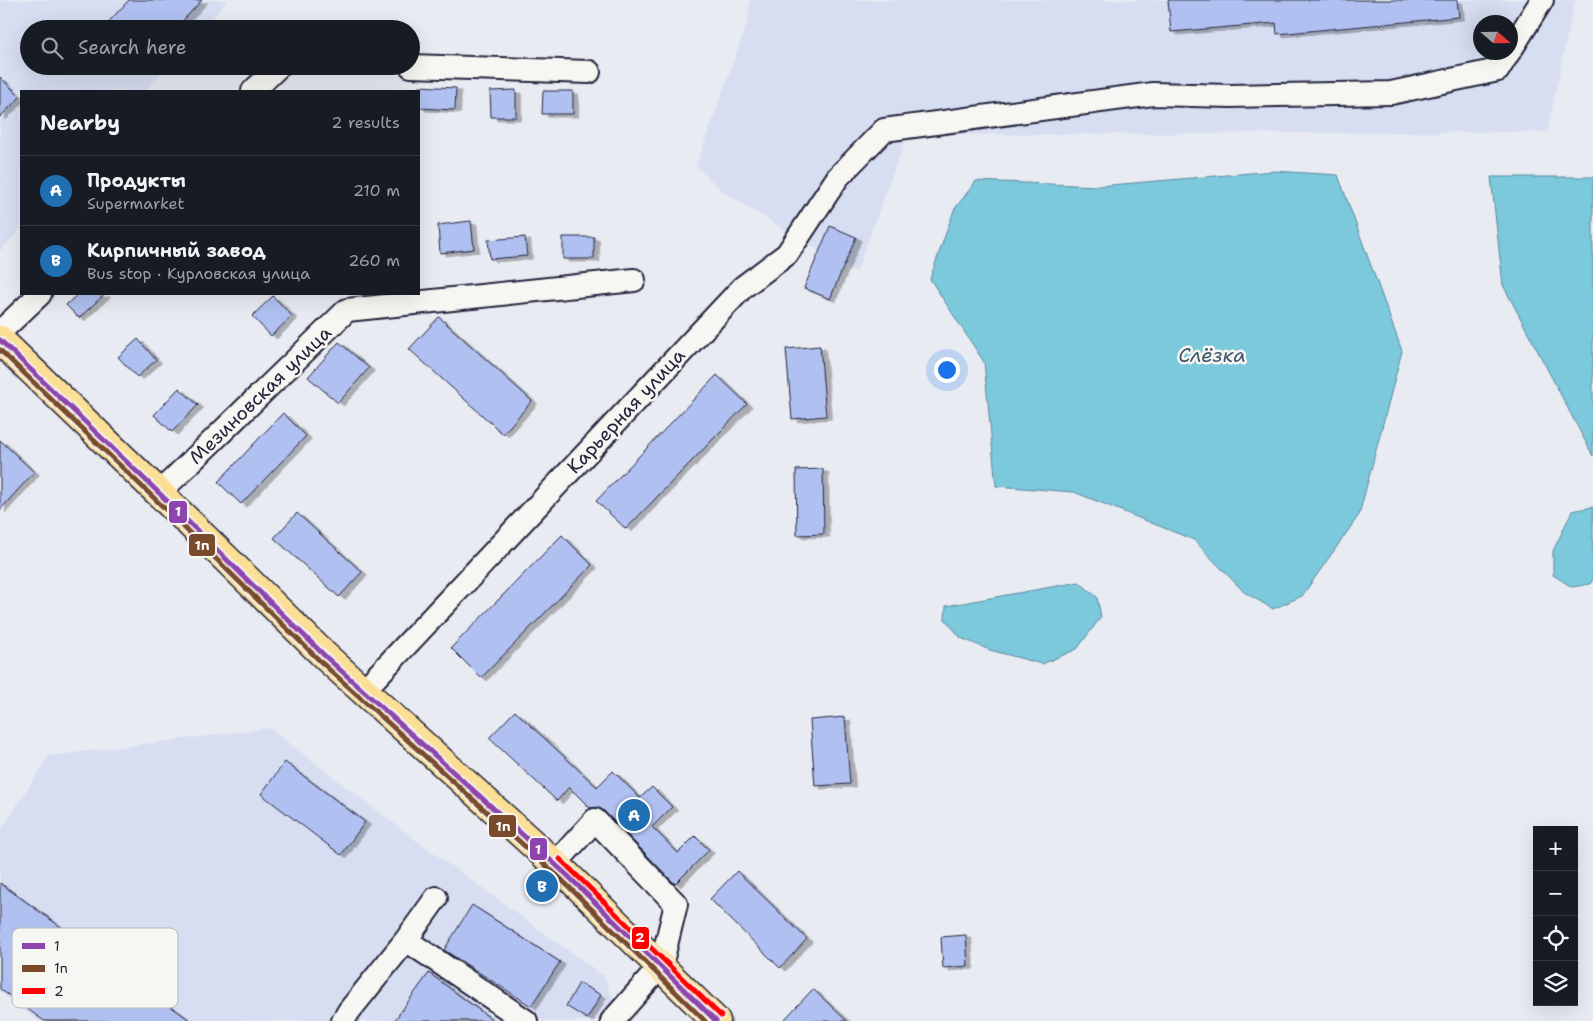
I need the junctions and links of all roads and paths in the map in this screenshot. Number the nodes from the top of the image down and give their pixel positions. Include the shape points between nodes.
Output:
1 (1542, 0) edge
2 (1518, 39) edge
3 (1505, 60) edge
4 (420, 66) edge
5 (589, 72) dead end
6 (270, 75) edge
7 (254, 90) edge
8 (634, 280) dead end
9 (39, 295) edge
10 (0, 332) edge
11 (0, 340) edge
12 (159, 493) junction
13 (363, 691) junction
14 (555, 864) junction
15 (436, 898) dead end
16 (406, 940) junction
17 (661, 966) junction
18 (343, 1021) edge
19 (526, 1021) edge
20 (612, 1021) edge
21 (716, 1021) edge

1 - 2 street
3 - 13 street, Карьерная улица via 1498,70 1391,93 1153,94 884,130 838,178 787,254 743,287
4 - 5 street
6 - 7 street
8 - 12 street, Мезиновская улица via 347,310
9 - 10 street
11 - 12 main road
12 - 13 main road
13 - 14 main road
14 - 17 main road
14 - 17 street via 595,820 676,904
15 - 16 street
16 - 18 street
16 - 19 street
17 - 20 street
17 - 21 main road

